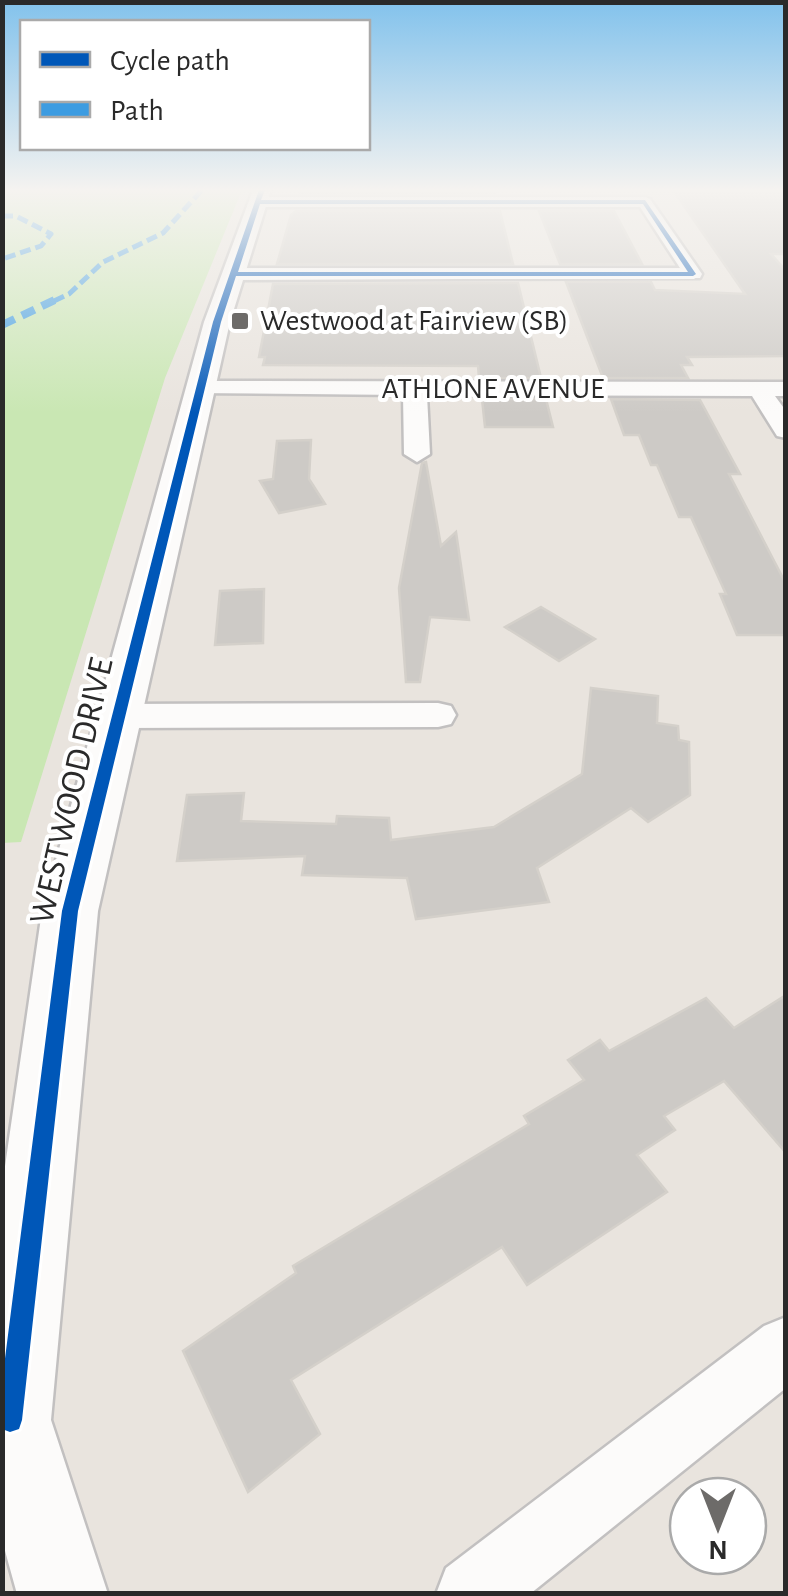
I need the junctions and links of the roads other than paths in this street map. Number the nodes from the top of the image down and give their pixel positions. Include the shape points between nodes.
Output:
1 (235, 264) edge
2 (687, 264) edge
3 (232, 274) junction
4 (200, 388) junction
5 (415, 389) junction
6 (759, 389) junction
7 (786, 389) edge
8 (786, 431) edge
9 (417, 454) dead end
10 (438, 715) dead end
11 (119, 716) junction
12 (786, 1348) edge
13 (6, 1432) edge
14 (63, 1594) edge
15 (472, 1594) edge

1 - 3 street, WESTWOOD DRIVE
2 - 3 street via 693,274
3 - 4 street, WESTWOOD DRIVE
4 - 5 street, ATHLONE AVENUE
4 - 11 street, WESTWOOD DRIVE
5 - 6 street, ATHLONE AVENUE
5 - 9 street
6 - 7 street, ATHLONE AVENUE
6 - 8 street
10 - 11 street
11 - 13 street, WESTWOOD DRIVE via 70,911
12 - 15 street
13 - 14 street, WESTWOOD DRIVE

